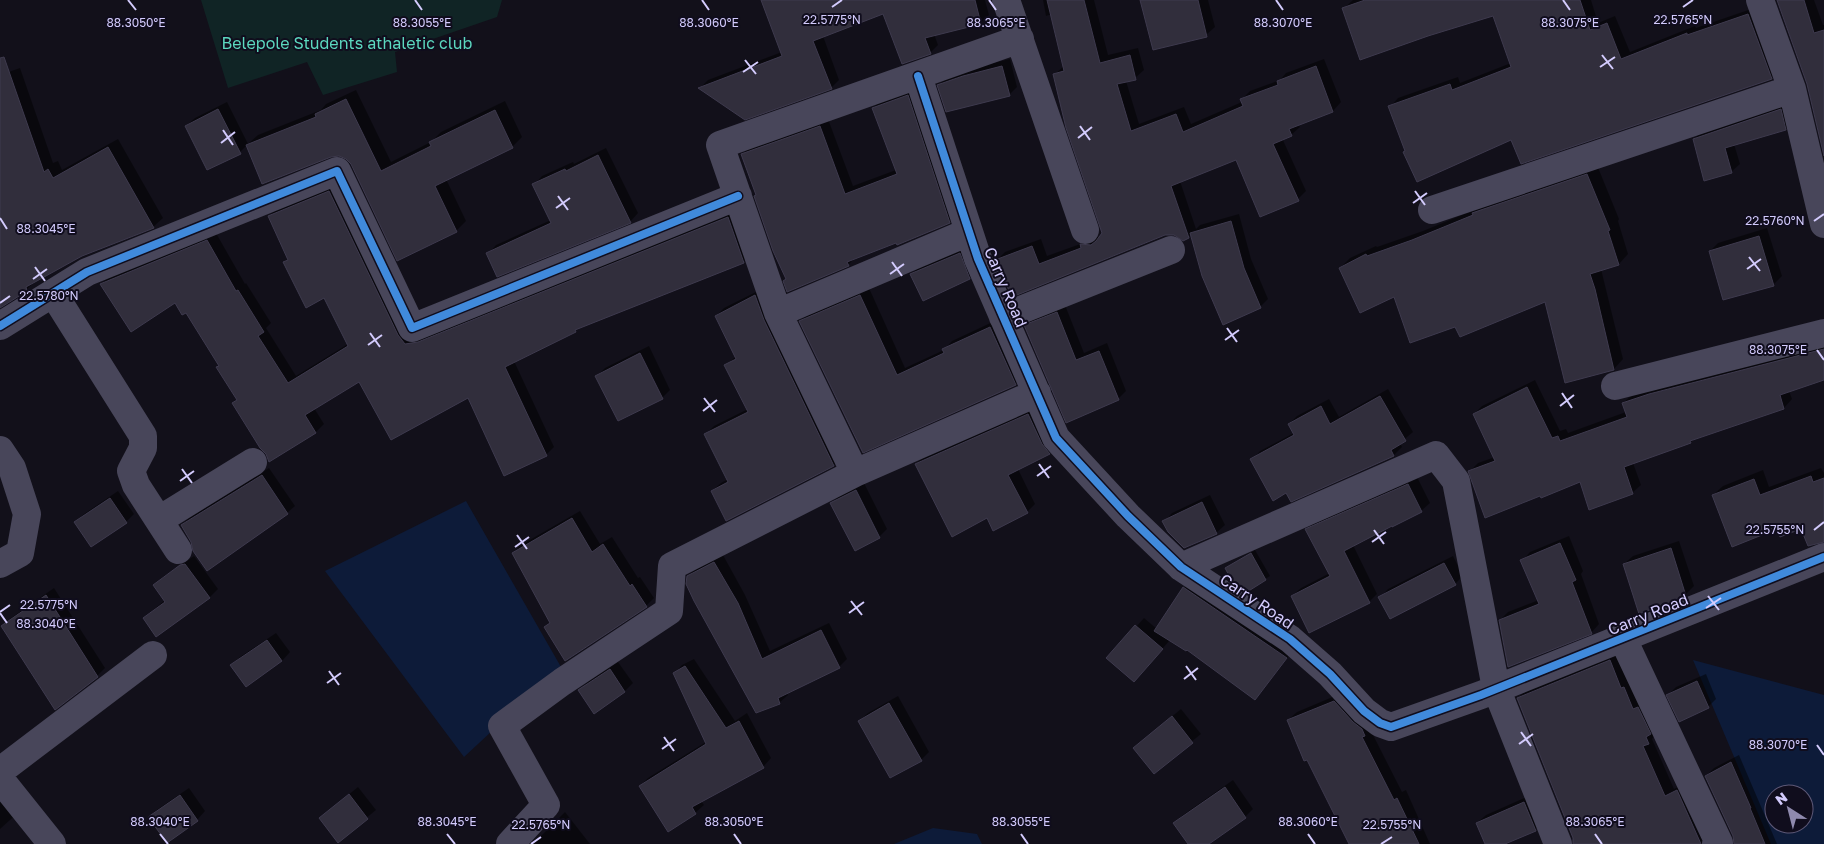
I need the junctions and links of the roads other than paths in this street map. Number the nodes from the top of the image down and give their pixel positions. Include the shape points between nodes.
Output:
1 (1006, 0) edge
2 (1760, 0) edge
3 (1020, 39) junction
4 (918, 76) junction
5 (1792, 89) junction
6 (738, 196) junction
7 (1432, 210) dead end
8 (1824, 224) edge
9 (1085, 230) dead end
10 (969, 232) junction
11 (1171, 250) dead end
12 (53, 293) junction
13 (778, 313) junction
14 (1003, 317) junction
15 (0, 326) edge
16 (1824, 333) edge
17 (1615, 386) dead end
18 (1036, 393) junction
19 (0, 450) edge
20 (253, 462) dead end
21 (855, 472) junction
22 (159, 520) junction
23 (178, 550) dead end
24 (1824, 557) edge
25 (0, 564) edge
26 (1181, 567) junction
27 (1623, 639) junction
28 (153, 654) dead end
29 (1496, 688) junction
30 (0, 771) edge
31 (0, 779) edge
32 (52, 844) edge
33 (510, 844) edge
34 (1558, 844) edge
35 (1716, 844) edge

1 - 3 street
2 - 5 street
3 - 4 street
3 - 9 street
4 - 6 street via 720,145
4 - 10 street, Carry Road
5 - 7 street
5 - 8 street
6 - 12 street via 412,328 337,171 87,272
6 - 13 street
10 - 13 street
10 - 14 street, Carry Road
11 - 14 street
12 - 15 street
12 - 22 street via 143,436 143,448 131,471 136,485
13 - 21 street
14 - 18 street, Carry Road
16 - 17 street
18 - 21 street
18 - 26 street, Carry Road via 1056,438 1128,516
19 - 25 street via 12,468 27,514 20,553
20 - 22 street
21 - 33 street via 672,566 669,611 502,726 546,805
22 - 23 street
24 - 27 street, Carry Road
26 - 29 street, Carry Road via 1290,639 1380,723 1391,727
26 - 29 street via 1436,455 1456,481
27 - 29 street, Carry Road
27 - 35 street via 1718,842
28 - 30 street
29 - 34 street
31 - 32 street

